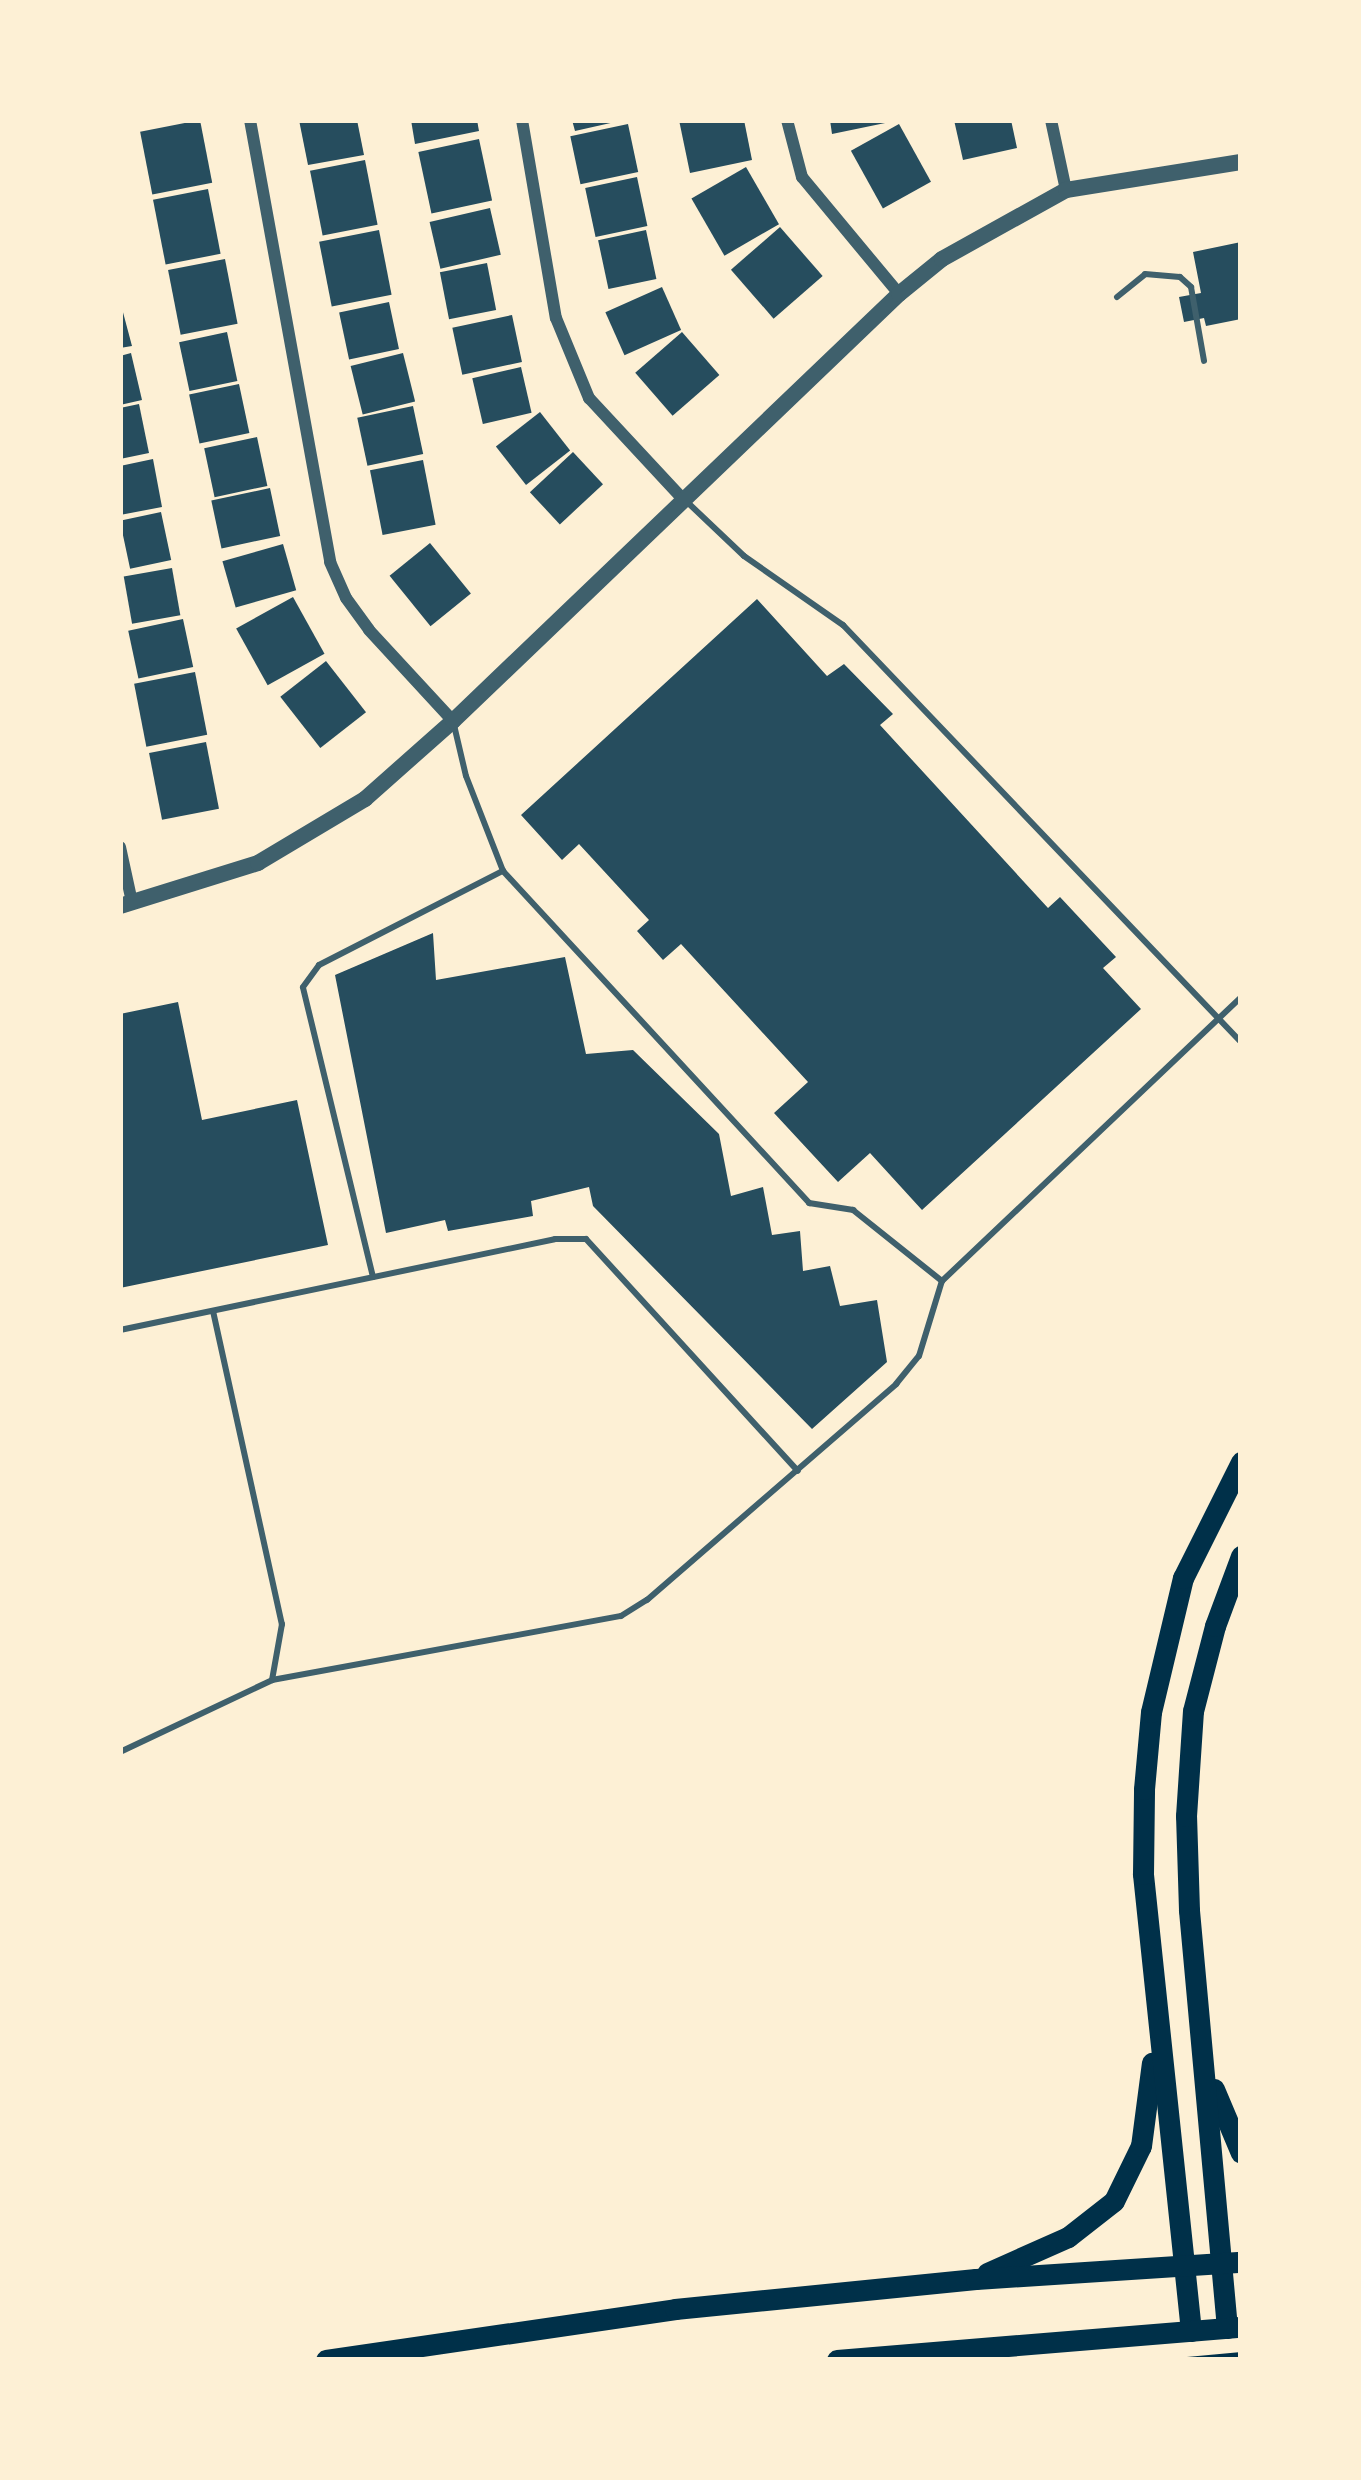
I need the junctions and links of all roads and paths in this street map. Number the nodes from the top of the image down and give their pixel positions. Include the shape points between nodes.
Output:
1 (250, 120) edge
2 (522, 120) edge
3 (787, 120) edge
4 (1051, 120) edge
5 (1241, 162) edge
6 (1066, 190) junction
7 (898, 293) junction
8 (1118, 297) dead end
9 (1204, 361) dead end
10 (682, 498) junction
11 (453, 722) junction
12 (120, 847) edge
13 (503, 871) junction
14 (126, 904) edge
15 (1241, 997) edge
16 (1219, 1019) junction
17 (1241, 1042) edge
18 (373, 1277) junction
19 (943, 1281) junction
20 (213, 1311) junction
21 (120, 1330) edge
22 (1241, 1462) edge
23 (798, 1471) junction
24 (1241, 1556) edge
25 (272, 1680) junction
26 (120, 1752) edge
27 (1156, 2031) junction
28 (1199, 2031) junction
29 (1241, 2153) edge
30 (1231, 2263) edge
31 (1184, 2267) junction
32 (976, 2279) junction
33 (1234, 2328) edge
34 (1191, 2331) junction
35 (1241, 2354) edge
36 (326, 2360) edge
37 (837, 2360) edge
38 (1176, 2360) edge

1 - 11 street via 330,562 369,630
2 - 10 street via 556,318 590,398
3 - 7 street via 802,177
4 - 6 street
5 - 6 street
6 - 7 street
7 - 10 street
8 - 9 lane via 1145,274 1180,278 1191,287
10 - 11 street
10 - 16 lane via 745,556 842,625
11 - 13 lane
11 - 14 street via 365,799 258,863
12 - 14 street
13 - 18 lane via 319,965 303,987
13 - 19 lane via 809,1203 853,1210
15 - 16 lane
16 - 17 lane
16 - 19 lane
18 - 20 lane
18 - 23 lane via 586,1239
19 - 23 lane via 919,1356
20 - 21 lane
20 - 25 lane via 282,1624
22 - 27 main road via 1183,1578 1150,1712 1143,1874
23 - 25 lane via 621,1616
24 - 28 main road via 1193,1711 1188,1886
25 - 26 lane
27 - 31 main road
27 - 32 main road via 1141,2146 1114,2201 1068,2237
28 - 29 main road via 1221,2114
28 - 30 main road
30 - 31 main road
30 - 33 main road
31 - 32 main road
31 - 34 main road
32 - 36 main road via 675,2309
33 - 34 main road
34 - 37 main road
35 - 38 path

